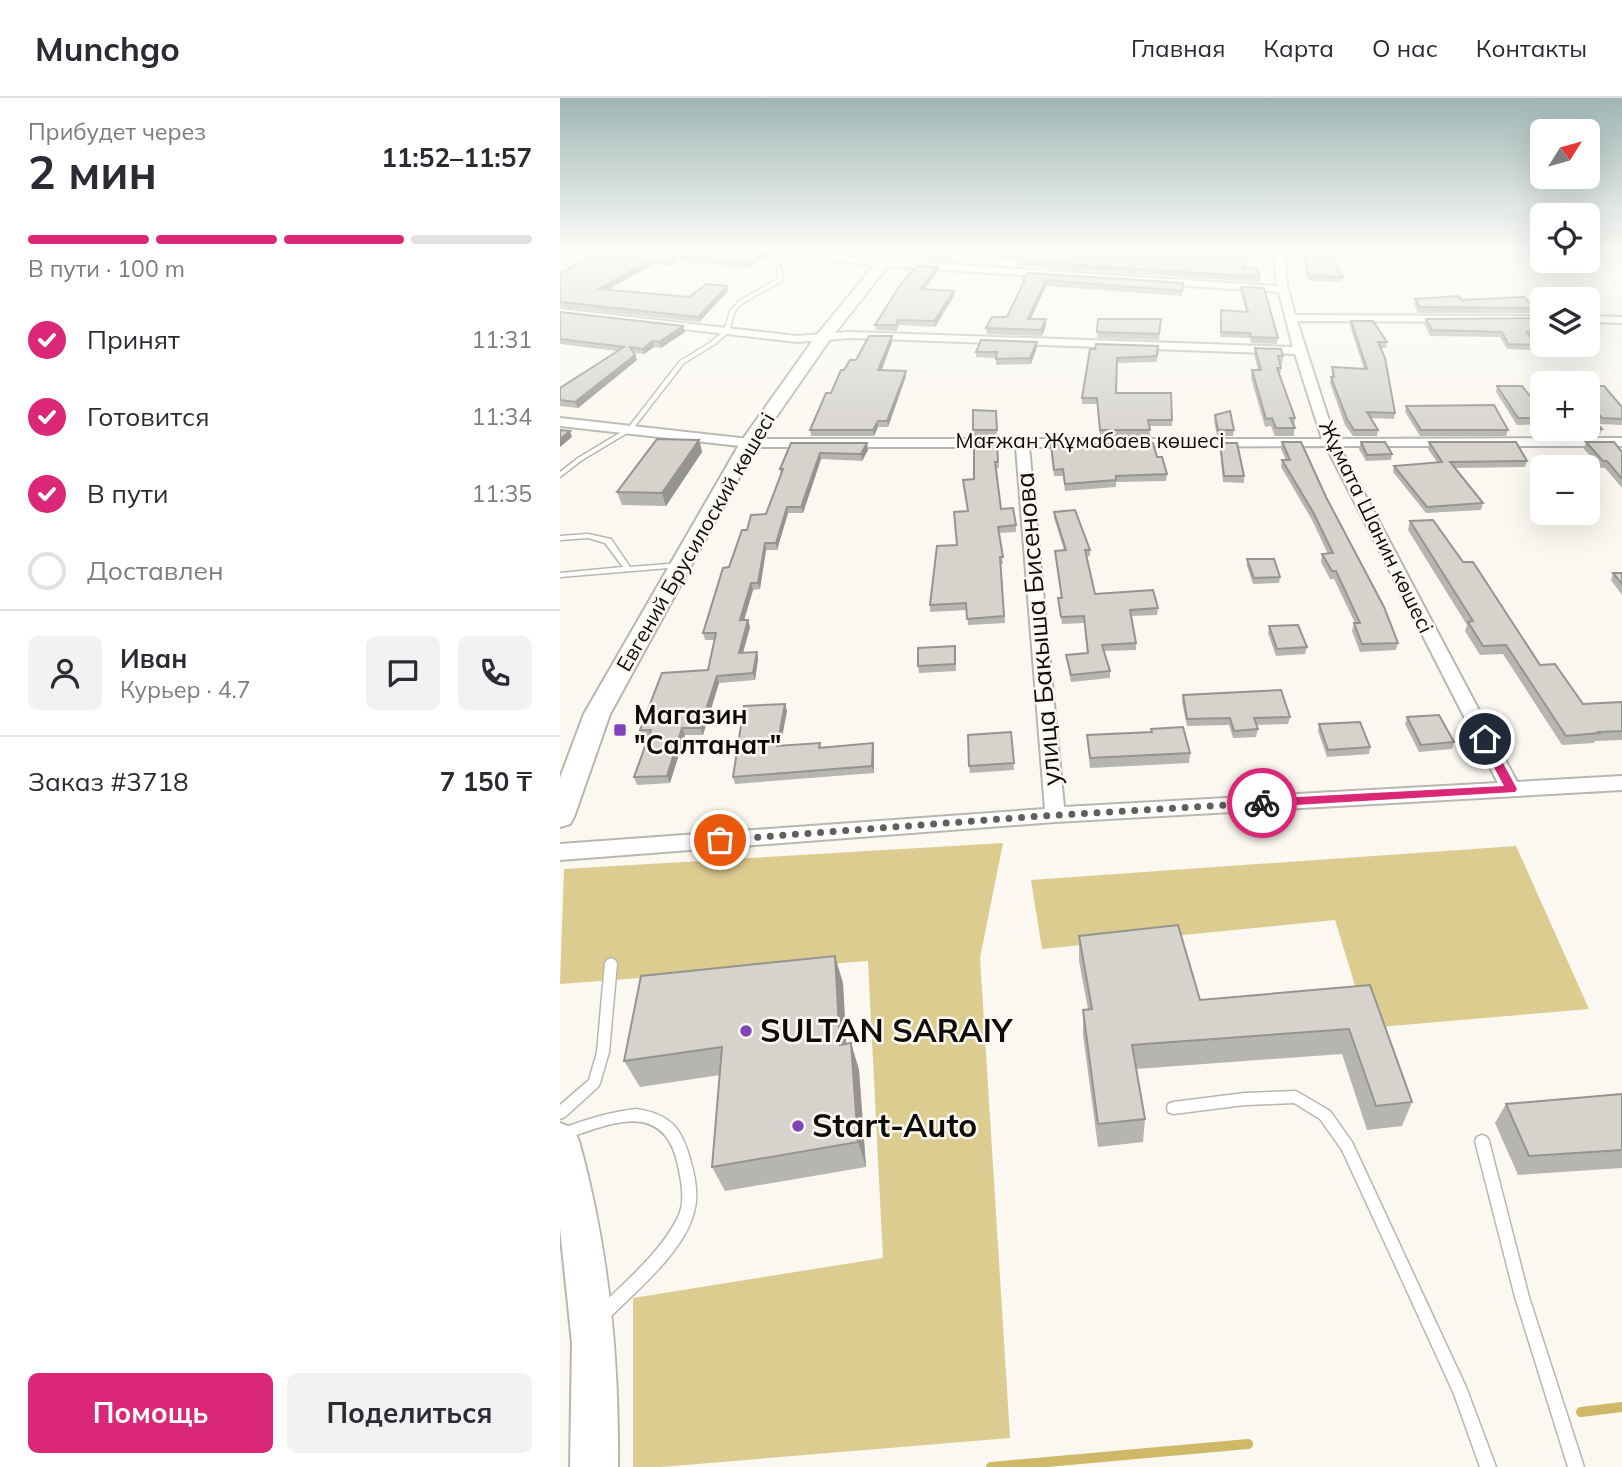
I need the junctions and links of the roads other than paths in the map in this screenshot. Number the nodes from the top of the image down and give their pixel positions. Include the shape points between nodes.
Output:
1 (584, 315) edge
2 (732, 315) edge
3 (841, 315) edge
4 (1291, 315) edge
5 (1292, 318) junction
6 (1530, 319) edge
7 (1600, 319) edge
8 (1622, 320) edge
9 (726, 332) junction
10 (822, 339) junction
11 (1299, 351) junction
12 (560, 422) edge
13 (630, 429) junction
14 (1329, 440) junction
15 (1021, 442) junction
16 (1622, 442) edge
17 (749, 443) junction
18 (560, 475) edge
19 (560, 538) edge
20 (680, 565) junction
21 (628, 569) junction
22 (560, 575) edge
23 (1622, 783) edge
24 (1511, 789) junction
25 (1055, 815) junction
26 (560, 817) edge
27 (560, 852) edge
28 (611, 963) dead end
29 (1173, 1108) dead end
30 (560, 1113) edge
31 (560, 1135) edge
32 (560, 1141) edge
33 (1482, 1141) dead end
34 (591, 1325) junction
35 (593, 1467) edge
36 (1488, 1467) edge
37 (1576, 1467) edge

1 - 9 street
2 - 9 lane
3 - 10 main road, Евгений Брусилоский көшесі
4 - 5 street, Жұмата Шанин көшесі
5 - 6 street
5 - 11 street, Жұмата Шанин көшесі
7 - 8 street
9 - 10 street
9 - 13 lane via 682,362
10 - 11 street via 851,335
10 - 17 main road, Евгений Брусилоский көшесі
11 - 14 street, Жұмата Шанин көшесі
12 - 13 street, Мағжан Жұмабаев көшесі
13 - 17 street, Мағжан Жұмабаев көшесі
13 - 18 lane
14 - 15 street, Мағжан Жұмабаев көшесі
14 - 16 street, Мағжан Жұмабаев көшесі
14 - 24 street, Жұмата Шанин көшесі
15 - 17 street, Мағжан Жұмабаев көшесі
15 - 25 street, улица Бакыша Бисенова
17 - 20 main road, Евгений Брусилоский көшесі
19 - 21 lane via 589,536 608,541
20 - 21 lane
20 - 26 main road, Евгений Брусилоский көшесі via 597,714
21 - 22 lane
23 - 24 street
24 - 25 street
25 - 27 street
28 - 30 lane via 603,1052 593,1083
29 - 36 lane via 1296,1097 1325,1115 1347,1146 1390,1238 1461,1392
31 - 34 lane via 621,1114 648,1115 667,1126 681,1146 689,1182 687,1216 661,1254
32 - 34 main road via 586,1248
33 - 37 lane via 1522,1297
34 - 35 main road via 596,1414

